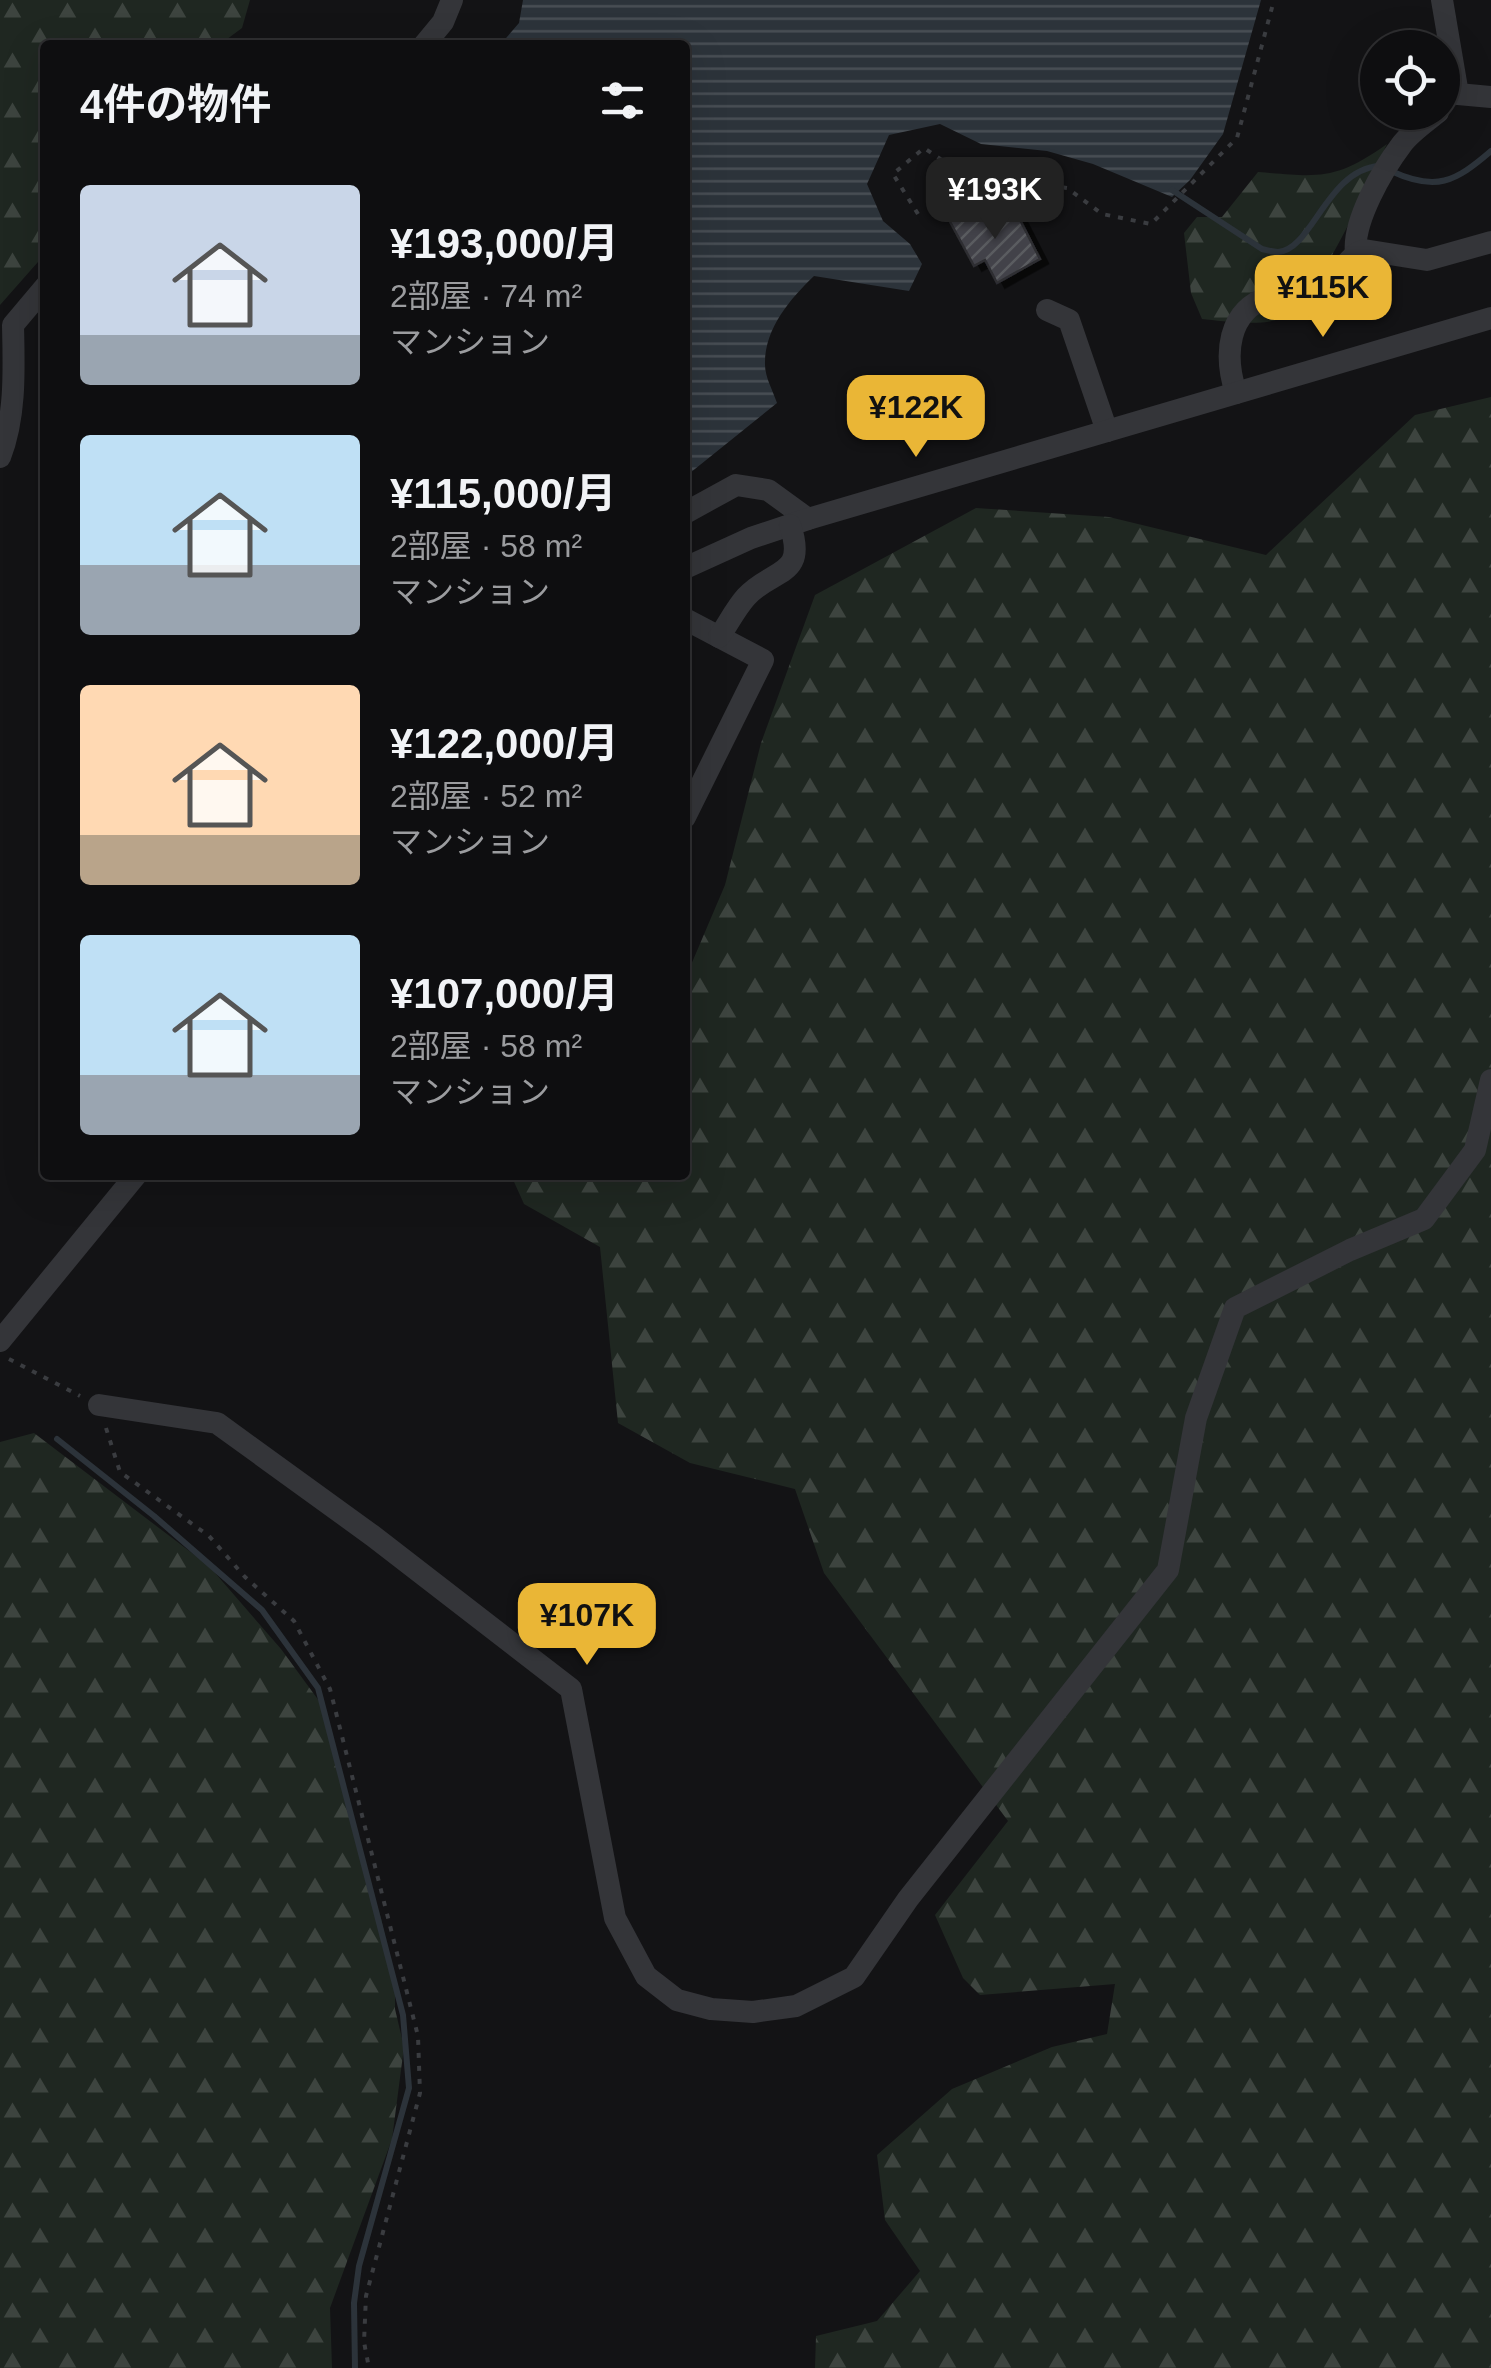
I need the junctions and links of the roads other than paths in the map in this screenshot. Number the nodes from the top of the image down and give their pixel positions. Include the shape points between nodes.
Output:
1 (452, 0) edge
2 (1442, 0) edge
3 (1443, 30) edge
4 (428, 40) edge
5 (1491, 97) edge
6 (1460, 103) edge
7 (1417, 130) edge
8 (1491, 242) edge
9 (1356, 253) junction
10 (40, 292) edge
11 (1048, 310) dead end
12 (1491, 318) edge
13 (1236, 394) junction
14 (1107, 431) junction
15 (0, 458) edge
16 (690, 510) edge
17 (799, 522) junction
18 (690, 566) edge
19 (690, 622) edge
20 (718, 636) junction
21 (690, 807) edge
22 (1491, 1080) edge
23 (132, 1180) edge
24 (0, 1341) edge
25 (99, 1405) road end

1 - 4 street
2 - 3 street
5 - 6 street
7 - 9 street via 1403,142 1365,210
8 - 9 street via 1427,260
9 - 13 street via 1334,280 1265,298 1242,315 1228,344
10 - 15 street via 13,325 14,382
11 - 14 street via 1069,320
12 - 13 street
13 - 14 street
14 - 17 street
16 - 17 street via 736,485 768,490
17 - 18 street
17 - 20 street via 796,557 748,594
19 - 20 street
20 - 21 street via 763,660
22 - 25 street via 1475,1150 1424,1219 1235,1308 1196,1418 1168,1570 854,1977 796,2006 711,2009 677,2000 646,1976 614,1918 571,1689 217,1423
23 - 24 street

